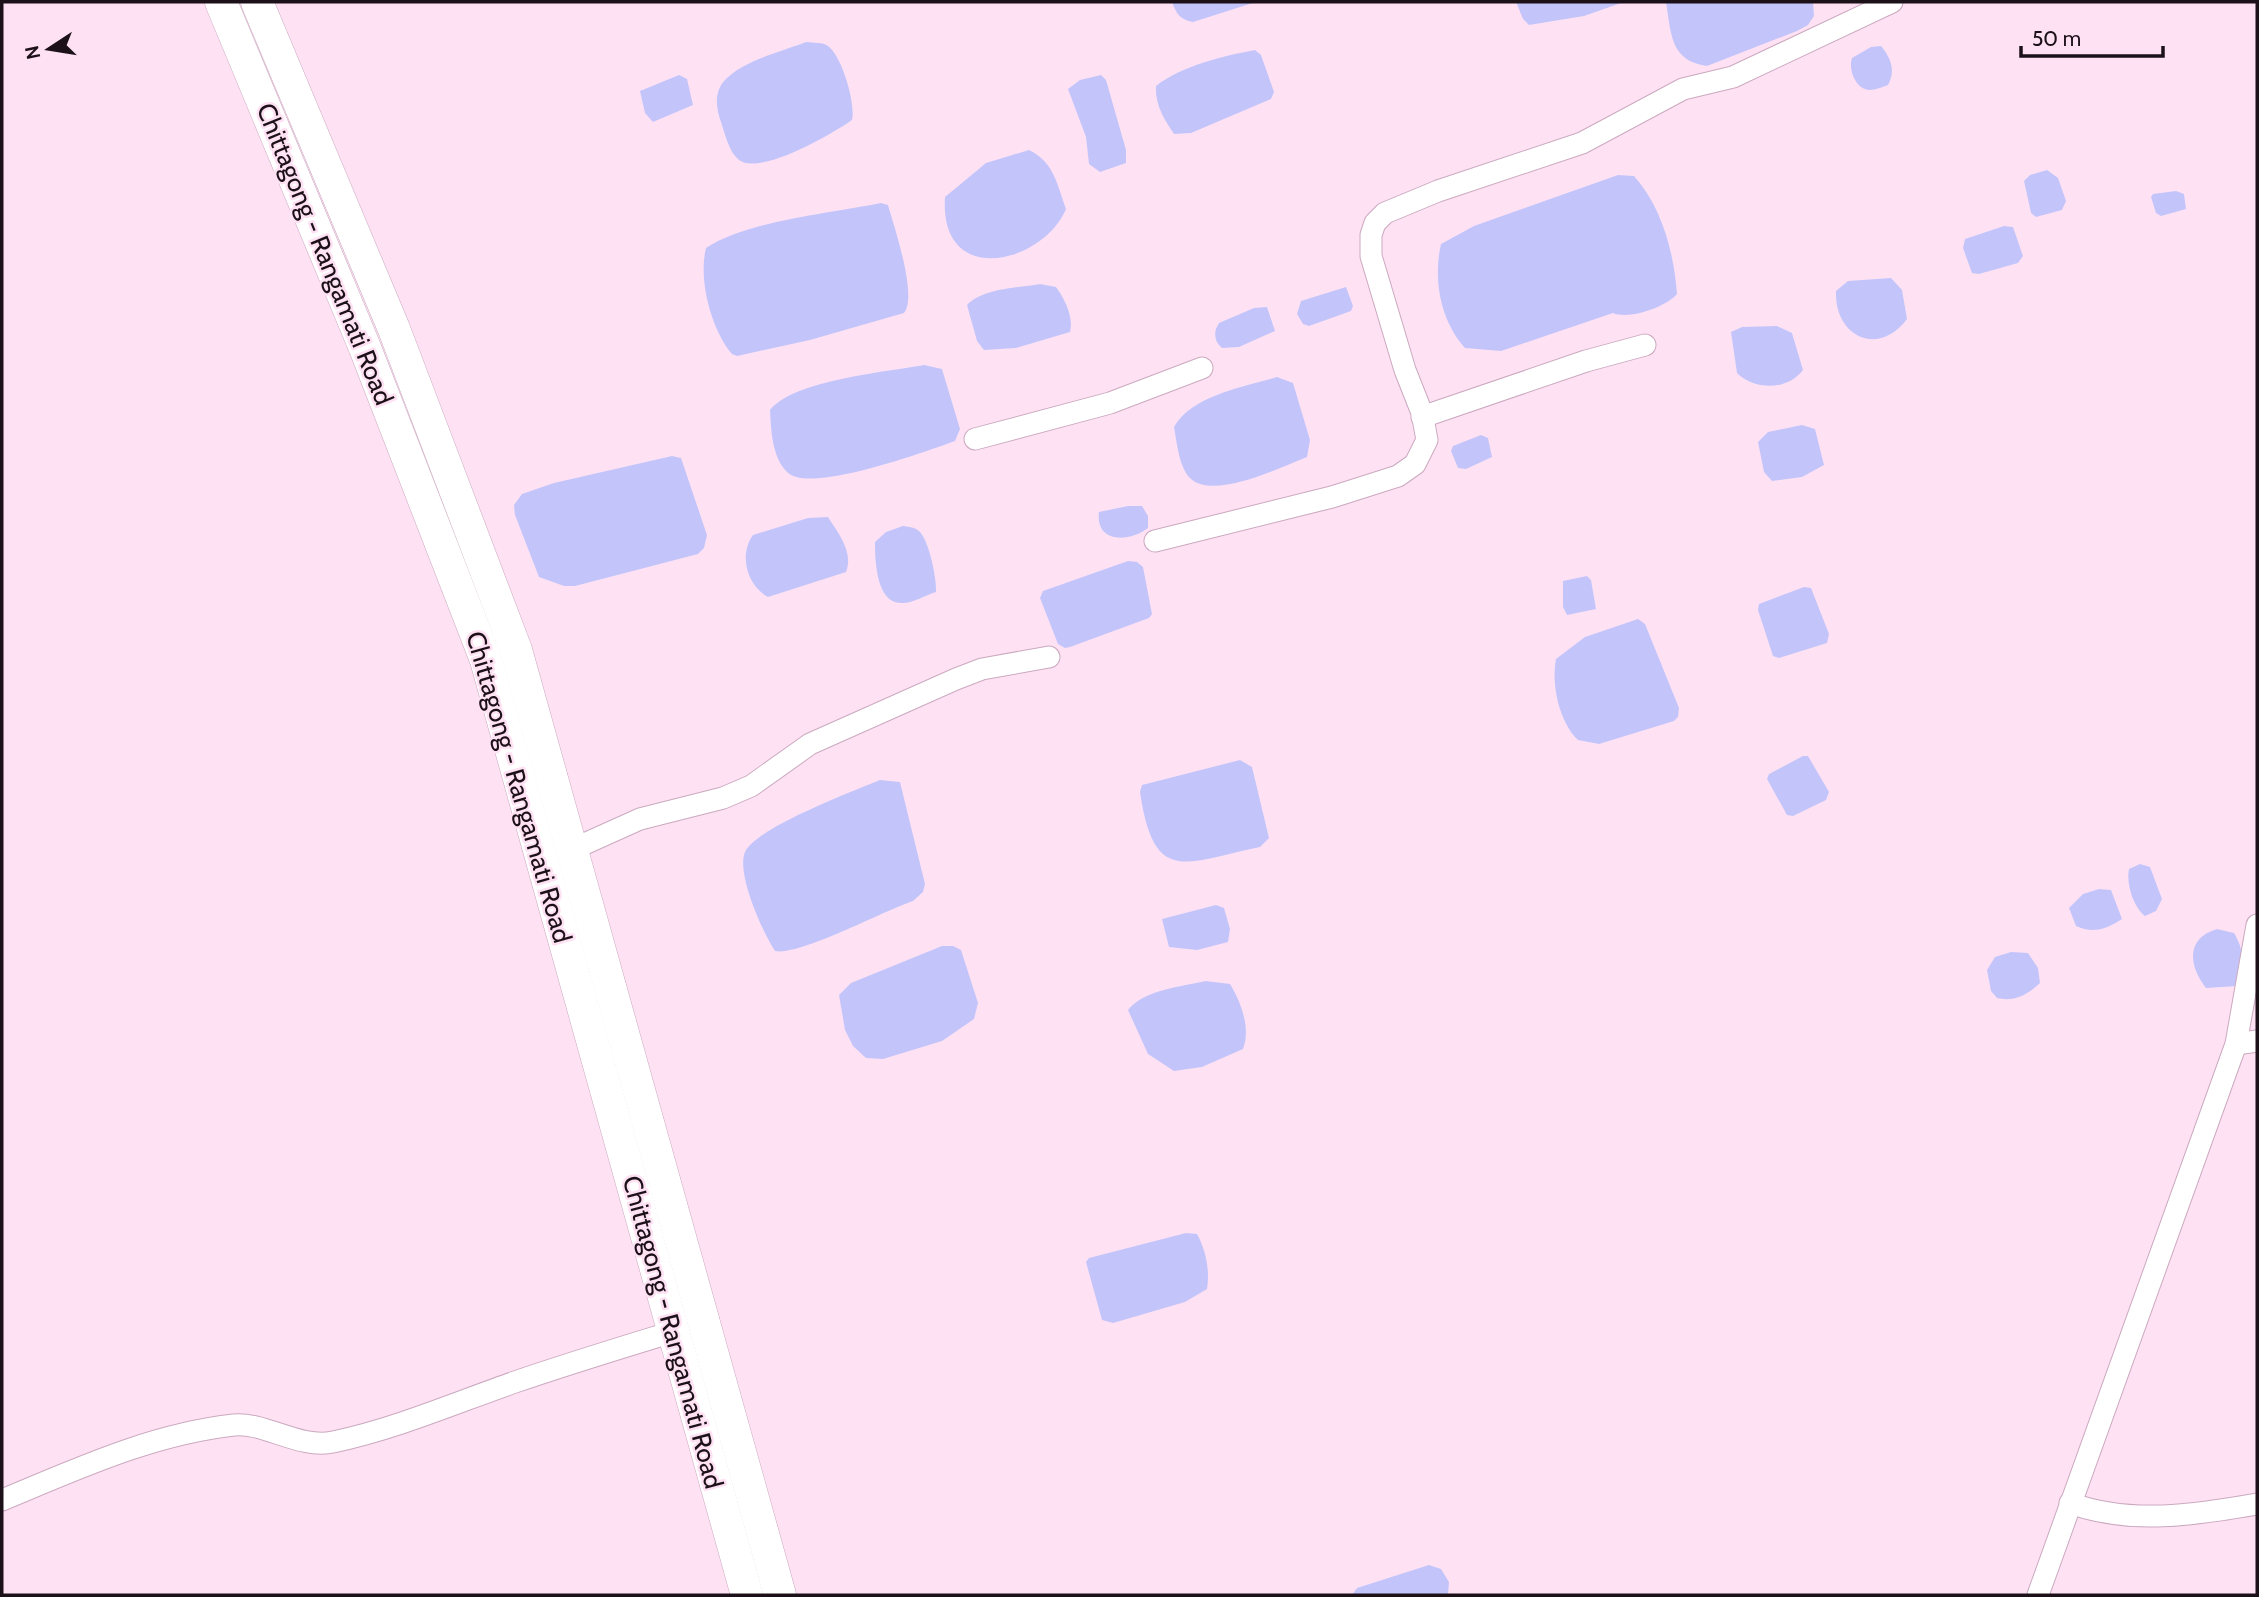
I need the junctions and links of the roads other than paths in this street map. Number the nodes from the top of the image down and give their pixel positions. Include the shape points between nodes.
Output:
1 (221, 2) edge
2 (257, 2) edge
3 (1892, 2) edge
4 (1645, 345) dead end
5 (1202, 368) dead end
6 (1422, 416) junction
7 (975, 439) dead end
8 (1155, 541) dead end
9 (1049, 657) dead end
10 (571, 850) junction
11 (2257, 925) edge
12 (2247, 1042) edge
13 (672, 1332) junction
14 (2, 1500) edge
15 (2070, 1503) junction
16 (2257, 1504) edge
17 (747, 1595) edge
18 (780, 1595) edge
19 (2038, 1595) edge

1 - 13 highway, Chittagong - Rangamati Road via 365,348 486,660
2 - 10 highway, Chittagong - Rangamati Road via 394,329 516,650
3 - 6 street via 1732,77 1683,89 1582,143 1385,213 1371,235 1371,256
4 - 6 street
5 - 7 street via 1110,403
6 - 8 street via 1427,440 1415,464 1398,476
9 - 10 street via 982,669 956,679 810,744 751,786 640,819
10 - 18 highway, Chittagong - Rangamati Road
11 - 12 street
12 - 15 street
13 - 14 street via 331,1442 315,1443 237,1425 109,1455
13 - 17 highway, Chittagong - Rangamati Road
15 - 16 street via 2094,1512 2139,1517
15 - 19 street

